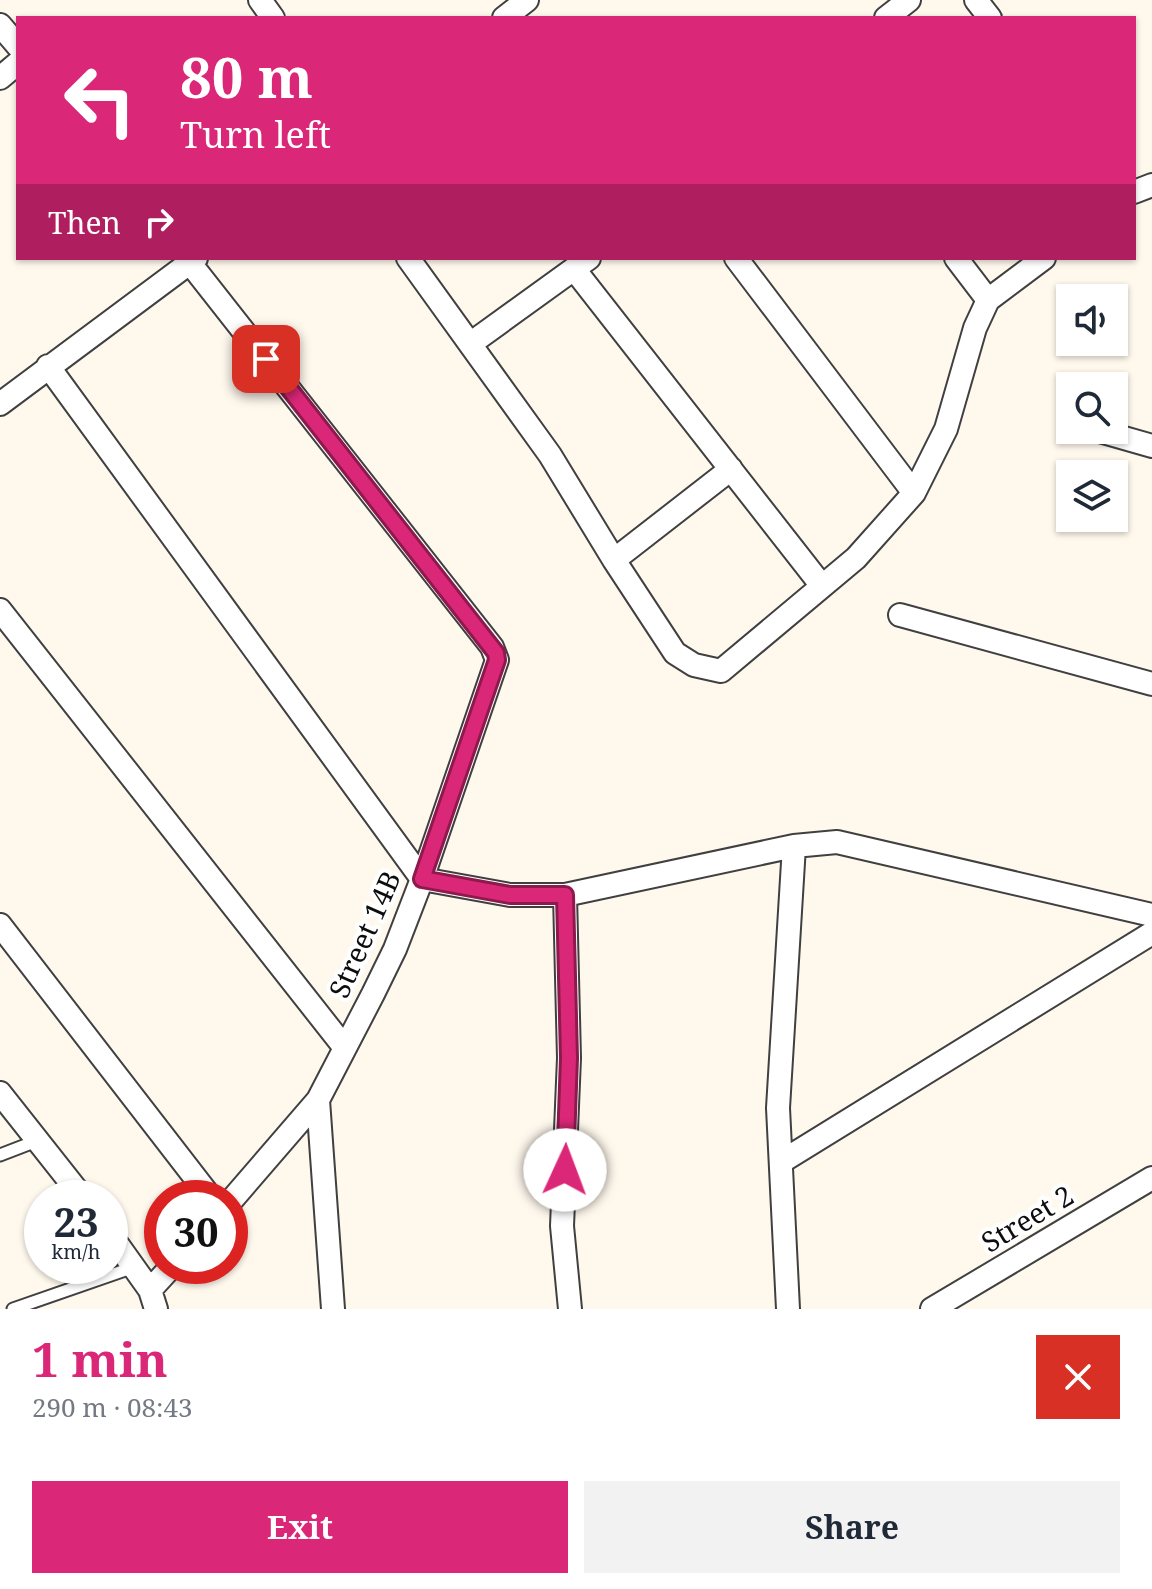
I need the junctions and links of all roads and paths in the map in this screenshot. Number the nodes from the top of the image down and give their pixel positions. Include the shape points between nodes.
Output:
1 (527, 0) edge
2 (909, 0) edge
3 (976, 0) edge
4 (507, 16) edge
5 (889, 16) edge
6 (988, 16) edge
7 (0, 25) edge
8 (16, 44) edge
9 (16, 65) edge
10 (0, 78) edge
11 (191, 260) edge
12 (409, 260) edge
13 (738, 260) edge
14 (958, 260) edge
15 (1041, 260) edge
16 (582, 263) edge
17 (988, 300) junction
18 (470, 344) junction
19 (48, 366) junction
20 (0, 404) edge
21 (1128, 439) edge
22 (1152, 446) edge
23 (731, 469) junction
24 (914, 493) junction
25 (614, 560) junction
26 (822, 586) junction
27 (0, 610) edge
28 (900, 615) dead end
29 (1152, 684) edge
30 (794, 846) junction
31 (422, 879) junction
32 (565, 895) junction
33 (1152, 915) edge
34 (0, 925) edge
35 (1152, 933) edge
36 (345, 1048) junction
37 (0, 1093) edge
38 (318, 1100) junction
39 (39, 1140) junction
40 (0, 1155) edge
41 (781, 1162) junction
42 (1152, 1178) edge
43 (69, 1180) edge
44 (197, 1180) edge
45 (248, 1181) edge
46 (128, 1258) edge
47 (135, 1267) junction
48 (153, 1300) edge
49 (13, 1309) edge
50 (333, 1309) edge
51 (570, 1309) edge
52 (788, 1309) edge
53 (932, 1309) edge

1 - 4 street
2 - 5 street
3 - 6 street
7 - 8 street
9 - 10 street
11 - 19 street
11 - 31 street, Street 14B via 497,660
12 - 18 street
13 - 24 street
14 - 17 street
15 - 17 street
16 - 18 street
16 - 23 street
17 - 24 street via 946,429
18 - 25 street via 550,455
19 - 20 street
19 - 31 street
21 - 22 street
23 - 25 street
23 - 26 street
24 - 26 street via 856,558
25 - 26 street via 675,653 694,665 721,671
27 - 36 street
28 - 29 street
30 - 32 street
30 - 33 street via 837,842
30 - 41 street via 778,1108
31 - 32 street via 510,895
31 - 36 street, Street 14B via 395,949
32 - 51 street via 569,1058 562,1226
34 - 44 street
35 - 41 street
36 - 38 street, Street 14B
37 - 39 street
38 - 45 street, Street 14B
38 - 50 street
39 - 40 lane
39 - 43 street
41 - 52 street
42 - 53 street, Street 2
46 - 47 street
47 - 48 street
47 - 49 lane

